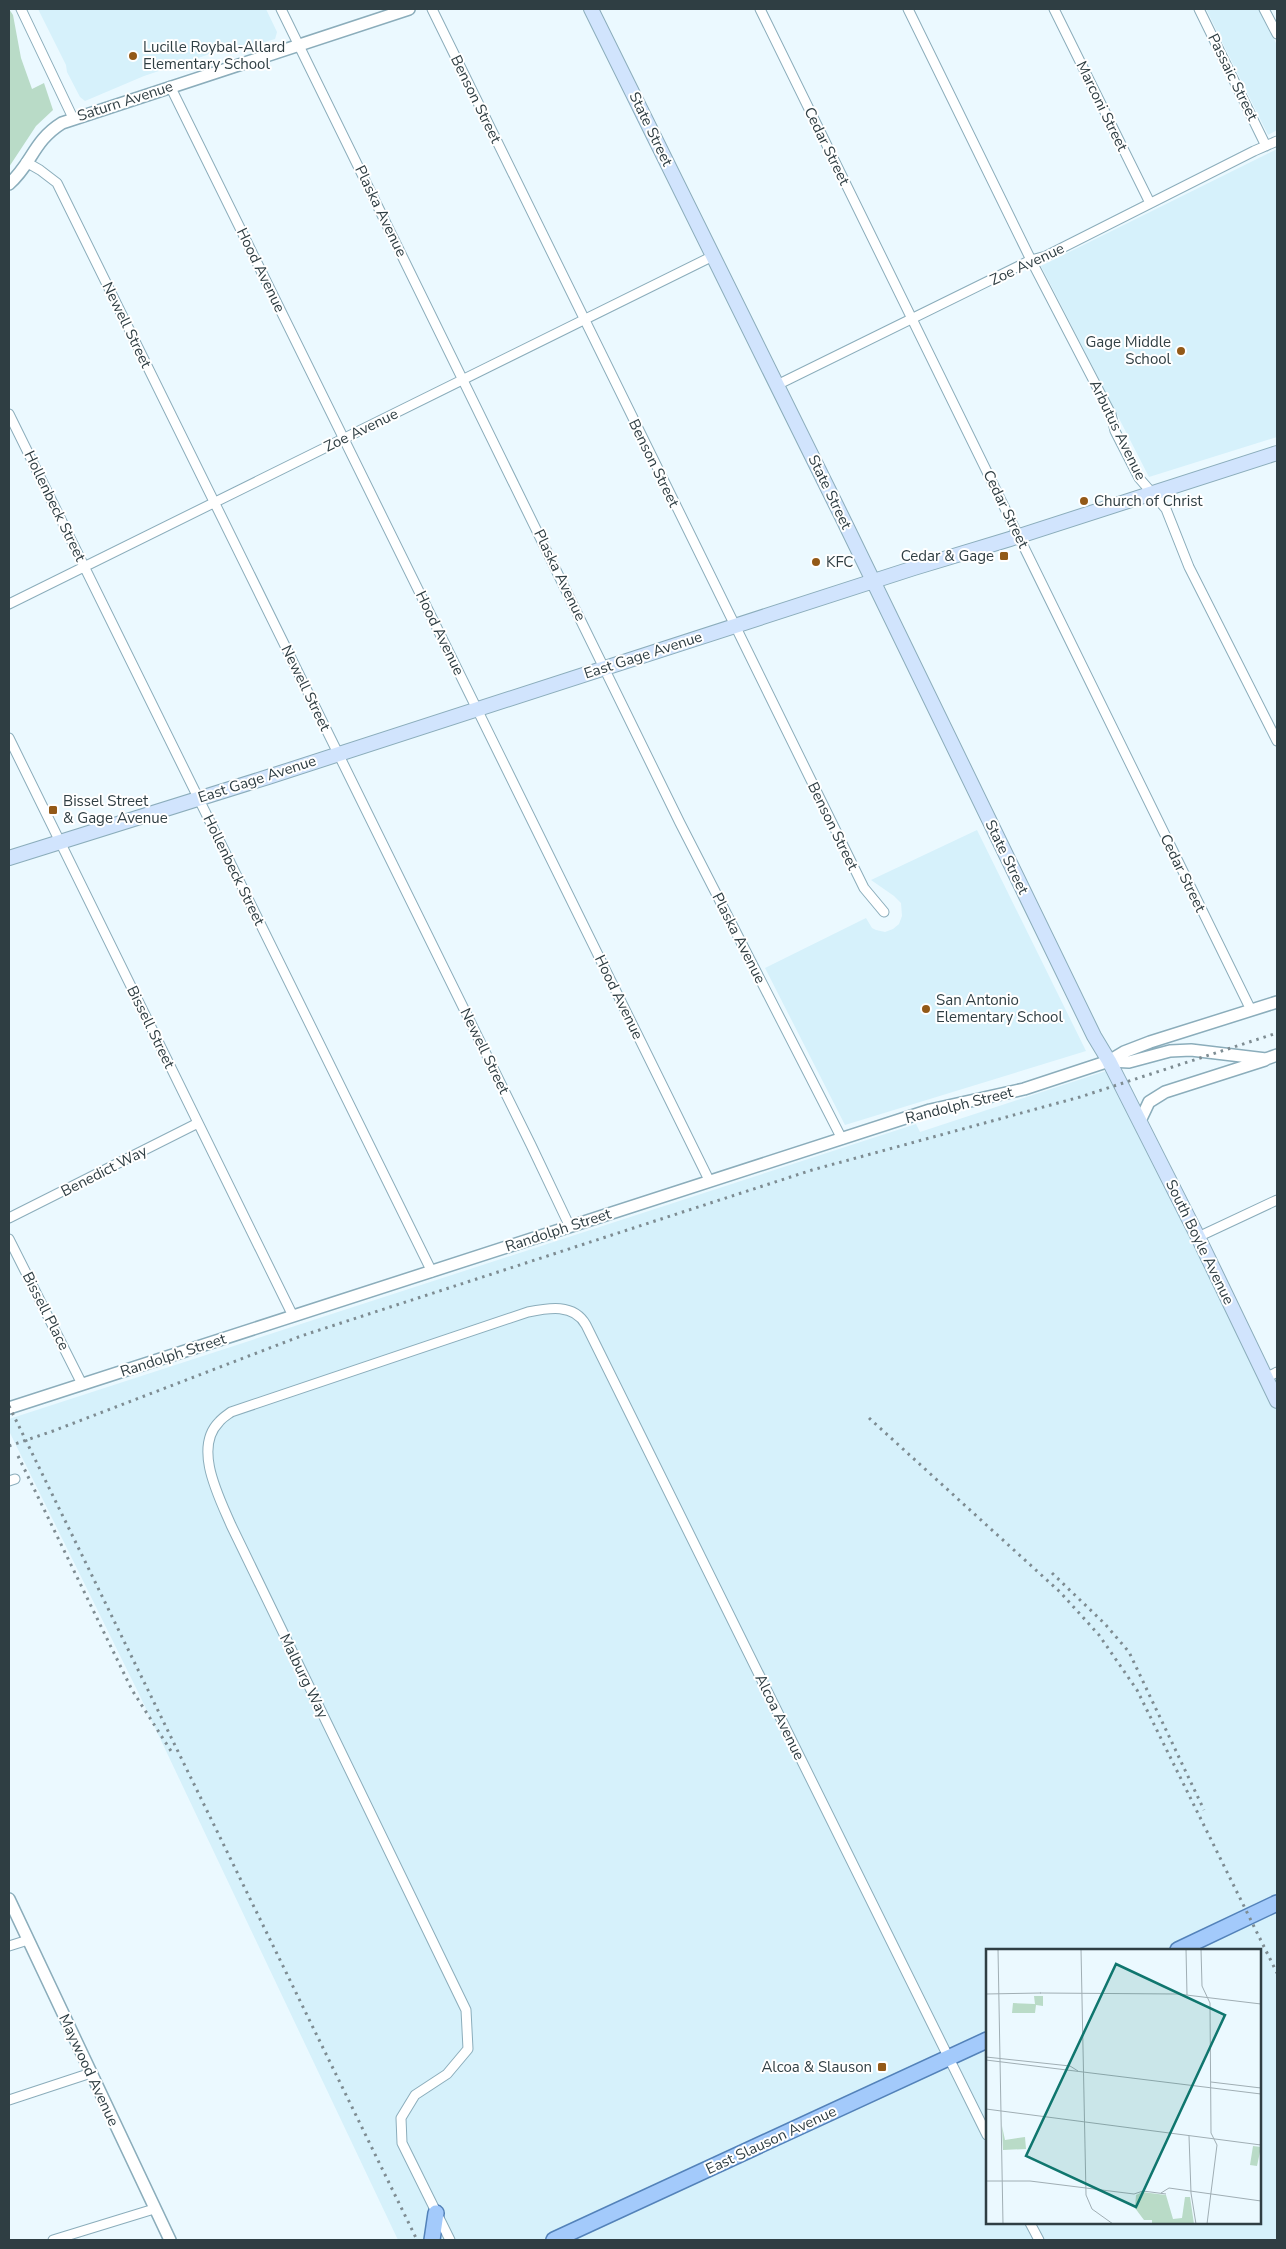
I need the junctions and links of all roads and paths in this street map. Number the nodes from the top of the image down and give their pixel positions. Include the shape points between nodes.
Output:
1 (21, 9) edge
2 (281, 9) edge
3 (409, 9) edge
4 (432, 9) edge
5 (591, 9) edge
6 (760, 9) edge
7 (908, 9) edge
8 (1054, 9) edge
9 (1199, 9) edge
10 (1264, 9) edge
11 (1277, 34) edge
12 (298, 44) junction
13 (170, 86) junction
14 (74, 118) junction
15 (1277, 141) edge
16 (1266, 146) junction
17 (26, 162) junction
18 (9, 184) edge
19 (1150, 203) junction
20 (713, 256) junction
21 (1031, 260) junction
22 (584, 320) junction
23 (912, 320) junction
24 (464, 379) junction
25 (777, 385) junction
26 (9, 414) edge
27 (344, 439) junction
28 (1276, 457) edge
29 (1153, 494) junction
30 (214, 503) junction
31 (1019, 536) junction
32 (85, 567) junction
33 (873, 582) junction
34 (9, 604) edge
35 (735, 626) junction
36 (606, 668) junction
37 (477, 709) junction
38 (9, 738) edge
39 (1277, 741) edge
40 (338, 753) junction
41 (198, 798) junction
42 (60, 842) junction
43 (9, 858) edge
44 (884, 912) dead end
45 (1277, 1002) edge
46 (1252, 1010) junction
47 (1277, 1055) edge
48 (1266, 1059) junction
49 (1109, 1061) junction
50 (1121, 1084) joint
51 (1140, 1121) junction
52 (198, 1123) junction
53 (842, 1139) junction
54 (709, 1180) junction
55 (1277, 1200) edge
56 (9, 1218) edge
57 (570, 1227) junction
58 (1198, 1236) junction
59 (9, 1239) edge
60 (432, 1272) junction
61 (562, 1308) joint
62 (293, 1316) junction
63 (1272, 1375) edge
64 (82, 1384) junction
65 (1277, 1401) edge
66 (9, 1408) edge
67 (9, 1899) edge
68 (1277, 1904) edge
69 (28, 1940) junction
70 (9, 1946) edge
71 (1180, 1949) edge
72 (986, 2040) edge
73 (949, 2058) junction
74 (91, 2073) junction
75 (9, 2100) edge
76 (986, 2133) edge
77 (154, 2209) junction
78 (436, 2213) junction
79 (1031, 2224) edge
80 (53, 2240) edge
81 (170, 2240) edge
82 (432, 2240) edge
83 (450, 2240) edge
84 (554, 2240) edge
85 (1039, 2240) edge

1 - 14 street
2 - 12 street, Plaska Avenue
3 - 12 street, Saturn Avenue
4 - 22 street, Benson Street
5 - 20 main road, State Street
6 - 23 street, Cedar Street
7 - 21 street, Arbutus Avenue
8 - 19 street, Marconi Street
9 - 16 street, Passaic Street
10 - 11 street
12 - 13 street, Saturn Avenue
12 - 24 street, Plaska Avenue
13 - 14 street, Saturn Avenue
13 - 27 street, Hood Avenue
14 - 17 street, Saturn Avenue via 53,128 42,138
15 - 16 street, Zoe Avenue
16 - 19 street, Zoe Avenue
17 - 18 street, Saturn Avenue
17 - 30 street, Newell Street via 57,184
19 - 21 street, Zoe Avenue via 1046,256
20 - 22 street, Zoe Avenue
20 - 25 main road, State Street
21 - 23 street, Zoe Avenue
21 - 29 street, Arbutus Avenue via 1111,414 1115,431 1139,478
22 - 24 street, Zoe Avenue
22 - 35 street, Benson Street
23 - 25 street, Zoe Avenue
23 - 31 street, Cedar Street
24 - 27 street, Zoe Avenue
24 - 36 street, Plaska Avenue
25 - 33 main road, State Street
26 - 32 street, Hollenbeck Street
27 - 30 street, Zoe Avenue
27 - 37 street, Hood Avenue
28 - 29 main road, East Gage Avenue
29 - 31 main road, East Gage Avenue
29 - 39 street, Arbutus Avenue via 1166,509 1189,567
30 - 32 street, Zoe Avenue
30 - 40 street, Newell Street
31 - 33 main road, East Gage Avenue
31 - 46 street, Cedar Street
32 - 34 street, Zoe Avenue
32 - 41 street, Hollenbeck Street
33 - 35 main road, East Gage Avenue
33 - 49 main road, State Street
35 - 36 main road, East Gage Avenue
35 - 44 street, Benson Street via 864,888
36 - 37 main road, East Gage Avenue
36 - 53 street, Plaska Avenue via 680,823
37 - 40 main road, East Gage Avenue
37 - 54 street, Hood Avenue
38 - 42 street, Bissell Street
40 - 41 main road, East Gage Avenue
40 - 57 street, Newell Street
41 - 42 main road, East Gage Avenue
41 - 60 street, Hollenbeck Street
42 - 43 main road, East Gage Avenue
42 - 52 street, Bissell Street
45 - 46 street, Randolph Street
46 - 49 street, Randolph Street via 1124,1052
47 - 48 street, Randolph Street
48 - 49 street, Randolph Street via 1191,1050 1170,1051 1129,1062
48 - 51 street via 1165,1092 1149,1102
49 - 50 main road, State Street
49 - 53 street, Randolph Street via 1024,1089 930,1110
50 - 51 main road, South Boyle Avenue
51 - 58 main road, South Boyle Avenue
52 - 56 street, Benedict Way
52 - 62 street, Bissell Street
53 - 54 street, Randolph Street
54 - 57 street, Randolph Street
55 - 58 street
57 - 60 street, Randolph Street
58 - 63 main road, South Boyle Avenue
59 - 64 street, Bissell Place
60 - 62 street, Randolph Street
61 - 73 street, Alcoa Avenue via 575,1314 586,1325
61 - 78 street, Malburg Way via 528,1312 232,1412 218,1422 209,1437 208,1470 231,1525 466,2010 468,2049 447,2074 415,2095 401,2118 402,2143
62 - 64 street, Randolph Street
63 - 65 main road, South Boyle Avenue
64 - 66 street, Randolph Street
67 - 69 street, Maywood Avenue
68 - 71 main road
69 - 70 street
69 - 74 street, Maywood Avenue
72 - 73 main road, East Slauson Avenue
73 - 76 street, Alcoa Avenue
73 - 84 main road, East Slauson Avenue
74 - 75 street
74 - 77 street, Maywood Avenue
77 - 80 street
77 - 81 street, Maywood Avenue
78 - 82 main road
78 - 83 street, Malburg Way
79 - 85 street

